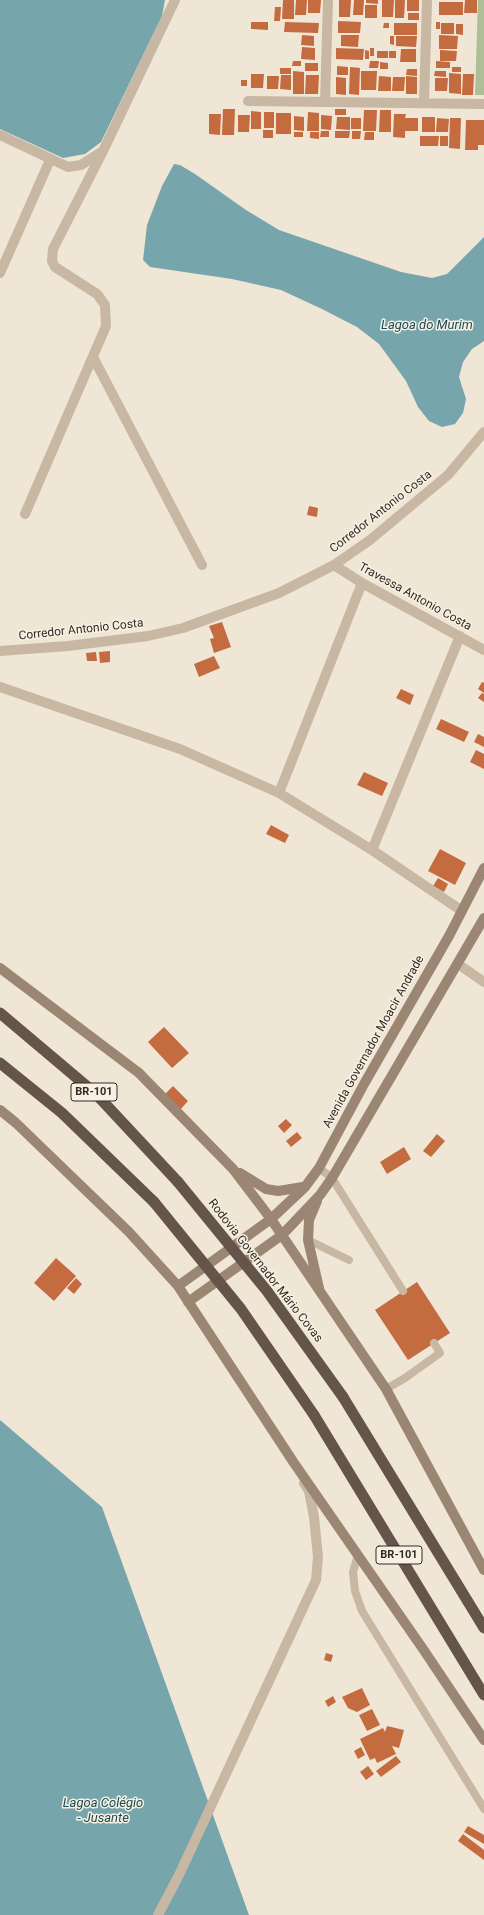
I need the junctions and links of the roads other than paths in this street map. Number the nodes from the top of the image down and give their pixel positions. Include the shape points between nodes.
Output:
1 (175, 0) edge
2 (328, 0) edge
3 (427, 0) edge
4 (248, 101) dead end
5 (325, 102) junction
6 (424, 102) junction
7 (484, 104) edge
8 (0, 135) edge
9 (103, 151) junction
10 (50, 160) junction
11 (0, 273) edge
12 (93, 357) junction
13 (484, 432) edge
14 (25, 514) dead end
15 (202, 565) dead end
16 (334, 565) junction
17 (362, 583) junction
18 (460, 636) junction
19 (0, 650) edge
20 (484, 650) edge
21 (0, 687) edge
22 (279, 793) junction
23 (372, 850) junction
24 (484, 868) edge
25 (462, 911) junction
26 (484, 918) edge
27 (458, 964) junction
28 (0, 968) edge
29 (484, 982) edge
30 (0, 1014) edge
31 (0, 1063) edge
32 (0, 1110) edge
33 (319, 1168) junction
34 (233, 1169) junction
35 (332, 1178) junction
36 (305, 1187) junction
37 (320, 1195) junction
38 (271, 1219) junction
39 (282, 1235) junction
40 (308, 1240) junction
41 (349, 1260) dead end
42 (178, 1286) junction
43 (403, 1291) dead end
44 (320, 1292) junction
45 (188, 1302) junction
46 (434, 1343) dead end
47 (386, 1389) junction
48 (294, 1463) junction
49 (358, 1555) junction
50 (484, 1570) edge
51 (484, 1628) edge
52 (484, 1695) edge
53 (484, 1740) edge
54 (484, 1809) edge
55 (158, 1915) edge

1 - 9 street
2 - 5 street
3 - 6 street
4 - 5 street
5 - 6 street
6 - 7 street
8 - 10 street
9 - 10 street via 81,165 68,167
9 - 12 street via 53,249 52,261 55,267 97,294 105,305 106,326
10 - 11 street
12 - 14 street
12 - 15 street
13 - 16 street, Corredor Antonio Costa via 448,476 370,540
16 - 17 street, Travessa Antonio Costa
16 - 19 street, Corredor Antonio Costa via 279,593 183,628 114,641
17 - 18 street, Travessa Antonio Costa
17 - 22 street
18 - 20 street, Travessa Antonio Costa
18 - 23 street
21 - 22 street via 180,749
22 - 23 street
23 - 25 street
24 - 25 main road, Avenida Governador Moacir Andrade
25 - 33 main road, Avenida Governador Moacir Andrade
26 - 27 main road
27 - 29 street
27 - 35 main road
28 - 34 main road via 139,1073
30 - 51 highway, Rodovia Governador Mário Covas / BR-101, bridge via 62,1063 96,1094 178,1182 267,1291 342,1397
31 - 52 highway, BR-101, bridge via 62,1113 154,1202 241,1309 314,1415
32 - 42 main road via 128,1232
33 - 35 lane
33 - 36 main road, Avenida Governador Moacir Andrade
34 - 36 main road via 266,1189 278,1191
34 - 38 main road
35 - 37 main road
35 - 43 lane
36 - 38 main road, Avenida Governador Moacir Andrade
37 - 39 main road
37 - 40 main road via 310,1220
38 - 39 main road
38 - 42 main road, Avenida Governador Moacir Andrade
39 - 44 main road
39 - 45 main road
40 - 41 lane
40 - 44 main road
42 - 45 main road
44 - 47 main road
45 - 48 main road
46 - 47 lane via 440,1353
47 - 50 main road
48 - 49 main road
48 - 55 street via 309,1491 318,1557 316,1580
49 - 53 main road
49 - 54 lane via 353,1572 355,1591 362,1611

